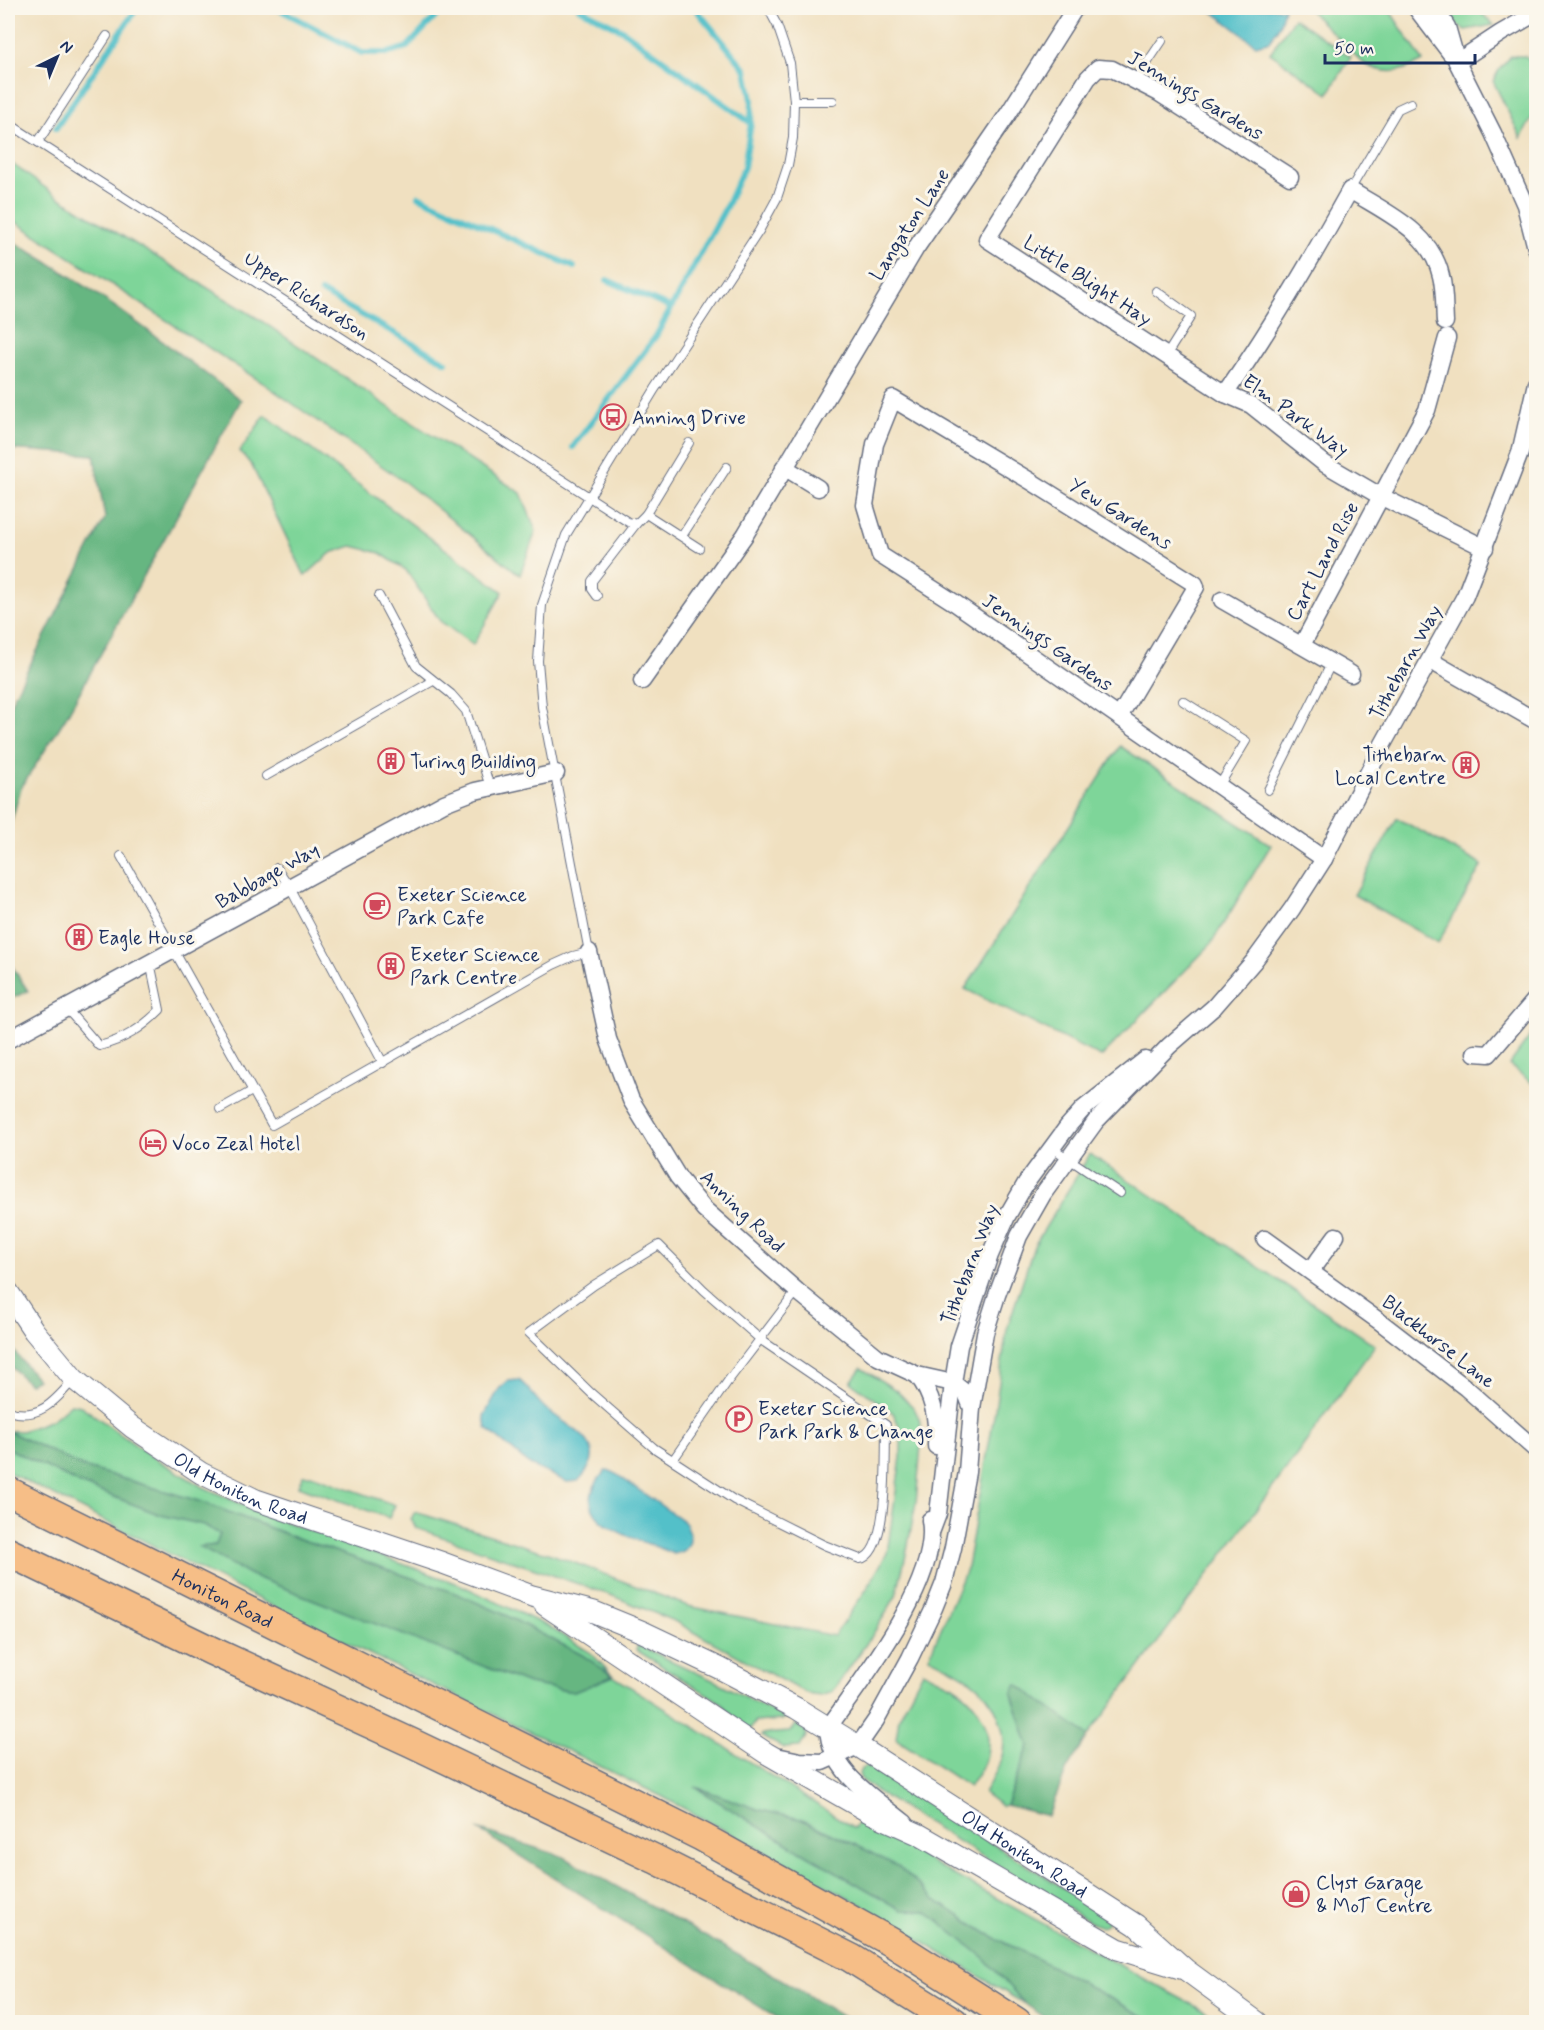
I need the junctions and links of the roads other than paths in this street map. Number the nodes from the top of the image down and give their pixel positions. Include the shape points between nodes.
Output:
1 (768, 8) edge
2 (1075, 8) edge
3 (1416, 8) edge
4 (1435, 8) edge
5 (1536, 13) edge
6 (107, 36) dead end
7 (1162, 41) dead end
8 (1457, 62) junction
9 (1135, 81) junction
10 (794, 101) junction
11 (833, 101) dead end
12 (1411, 103) dead end
13 (8, 123) edge
14 (38, 142) junction
15 (1290, 177) dead end
16 (1350, 190) junction
17 (987, 239) joint
18 (1536, 248) edge
19 (1156, 291) dead end
20 (1166, 356) junction
21 (1536, 383) edge
22 (1225, 394) junction
23 (893, 399) joint
24 (689, 444) dead end
25 (728, 467) dead end
26 (784, 467) junction
27 (818, 488) dead end
28 (589, 496) junction
29 (1380, 496) junction
30 (646, 514) junction
31 (636, 524) junction
32 (682, 536) junction
33 (699, 548) dead end
34 (1485, 548) junction
35 (378, 596) dead end
36 (597, 596) dead end
37 (1222, 600) dead end
38 (1302, 645) junction
39 (1431, 661) junction
40 (1332, 662) junction
41 (1351, 674) dead end
42 (433, 681) junction
43 (642, 681) dead end
44 (1183, 701) dead end
45 (1119, 717) junction
46 (1536, 721) edge
47 (555, 773) junction
48 (266, 776) dead end
49 (1219, 786) junction
50 (490, 787) junction
51 (1268, 790) dead end
52 (121, 856) dead end
53 (1324, 859) junction
54 (277, 868) dead end
55 (289, 886) junction
56 (174, 949) junction
57 (589, 952) junction
58 (150, 962) junction
59 (1536, 999) edge
60 (66, 1008) junction
61 (8, 1040) edge
62 (1169, 1046) junction
63 (1475, 1053) dead end
64 (383, 1063) junction
65 (252, 1091) junction
66 (220, 1109) dead end
67 (1051, 1147) junction
68 (1068, 1158) junction
69 (1120, 1193) dead end
70 (1336, 1236) dead end
71 (1265, 1239) dead end
72 (1311, 1270) junction
73 (797, 1291) junction
74 (8, 1292) edge
75 (985, 1333) junction
76 (761, 1340) junction
77 (916, 1376) junction
78 (74, 1379) junction
79 (953, 1383) junction
80 (972, 1408) junction
81 (8, 1411) edge
82 (1536, 1450) edge
83 (673, 1460) junction
84 (8, 1491) edge
85 (932, 1530) junction
86 (8, 1552) edge
87 (532, 1596) junction
88 (828, 1728) junction
89 (858, 1746) junction
90 (766, 1753) junction
91 (836, 1757) junction
92 (920, 1835) junction
93 (1186, 1970) junction
94 (954, 2022) edge
95 (1017, 2022) edge
96 (1257, 2022) edge

1 - 10 lane via 790,63
2 - 26 street, Langaton Lane via 916,248
3 - 8 street
4 - 8 street via 1447,27
5 - 8 street
6 - 14 lane
7 - 9 lane
8 - 18 street via 1525,206
9 - 15 street, Jennings Gardens
9 - 17 street, Jennings Gardens via 1112,69 1098,68 1088,78
10 - 11 lane
10 - 28 lane via 793,138 777,198
12 - 16 lane, Elm Park Way via 1398,109
13 - 14 lane, Upper Richardson
14 - 28 lane, Upper Richardson
16 - 22 street, Elm Park Way via 1292,292
16 - 29 street, Cart Land Rise via 1414,230 1434,255 1442,277 1446,330 1427,410
17 - 20 street, Little Blight Hay
19 - 20 lane, Little Blight Hay via 1191,315
20 - 22 street, Little Blight Hay
21 - 34 street, Tithebarn Way via 1521,453
22 - 29 street, Elm Park Way via 1251,405 1325,464
23 - 45 street, Jennings Gardens via 875,444 865,505 880,555
23 - 45 street, Yew Gardens via 1195,585
24 - 30 lane
25 - 32 lane
26 - 27 street
26 - 43 street, Langaton Lane via 745,535
28 - 31 lane, Upper Richardson
28 - 47 lane via 566,535 542,605 538,661
29 - 34 street, Elm Park Way
29 - 38 street, Cart Land Rise
30 - 31 lane
30 - 32 lane
31 - 36 lane via 592,581
32 - 33 lane
34 - 39 street, Tithebarn Way via 1466,596
35 - 42 lane via 416,666
37 - 38 street, Cart Land Rise
38 - 40 street, Cart Land Rise
39 - 46 street
39 - 53 street, Tithebarn Way
40 - 41 street, Cart Land Rise
40 - 51 lane
42 - 48 lane
42 - 50 lane via 466,711
44 - 49 lane via 1246,741
45 - 49 street, Jennings Gardens
47 - 50 street, Babbage Way
47 - 57 lane
49 - 53 street, Jennings Gardens
50 - 55 street, Babbage Way via 444,803
52 - 56 lane
53 - 62 street, Tithebarn Way via 1254,961 1214,1007
54 - 55 lane
55 - 56 street, Babbage Way
55 - 64 lane
56 - 58 street, Babbage Way
56 - 65 lane
57 - 64 lane via 553,965
57 - 73 street, Anning Road via 608,1039 631,1100 658,1148 704,1209
58 - 60 street, Babbage Way
58 - 60 lane via 160,1010 144,1026 116,1042 99,1046
59 - 63 street via 1489,1054
60 - 61 street, Babbage Way
62 - 67 street, Tithebarn Way via 1142,1062 1083,1109
62 - 68 street, Tithebarn Way via 1096,1121
64 - 65 lane via 272,1125
65 - 66 lane
67 - 68 lane
67 - 79 street, Tithebarn Way via 1007,1216 990,1255 959,1346
68 - 69 lane
68 - 75 street, Tithebarn Way via 1019,1236
70 - 72 street
71 - 72 street, Blackhorse Lane
72 - 82 street, Blackhorse Lane via 1466,1388
73 - 76 lane
73 - 77 street, Anning Road via 878,1357
74 - 78 street, Old Honiton Road
75 - 79 street, Tithebarn Way via 966,1374
75 - 80 street, Tithebarn Way
76 - 83 lane
76 - 83 lane via 659,1245 594,1285 530,1332 591,1393
76 - 83 lane via 886,1425 885,1500 872,1553 860,1558 824,1545 734,1500
77 - 79 street, Anning Road
77 - 85 street, Tithebarn Way via 931,1399 937,1431 929,1512
78 - 81 lane via 51,1404 31,1415
78 - 87 street, Old Honiton Road via 132,1427 201,1473 256,1500
79 - 80 street via 966,1393
79 - 85 street, Tithebarn Way via 938,1514
80 - 89 street, Tithebarn Way via 967,1472 944,1583 910,1658
84 - 95 highway, Honiton Road via 702,1837 891,1942
85 - 88 street, Tithebarn Way via 920,1580 904,1613
86 - 94 highway via 655,1859 850,1958
87 - 88 street, Old Honiton Road via 594,1612 643,1632 731,1674
87 - 90 street, Old Honiton Road
88 - 89 street, Old Honiton Road
88 - 91 street, Old Honiton Road via 828,1740
89 - 91 street, Old Honiton Road
89 - 93 street, Old Honiton Road via 1136,1925
90 - 91 street, Old Honiton Road via 800,1761 822,1762
90 - 92 street, Old Honiton Road via 869,1812
91 - 92 street, Old Honiton Road via 856,1785
92 - 93 street, Old Honiton Road via 1118,1949
93 - 96 street, Old Honiton Road

